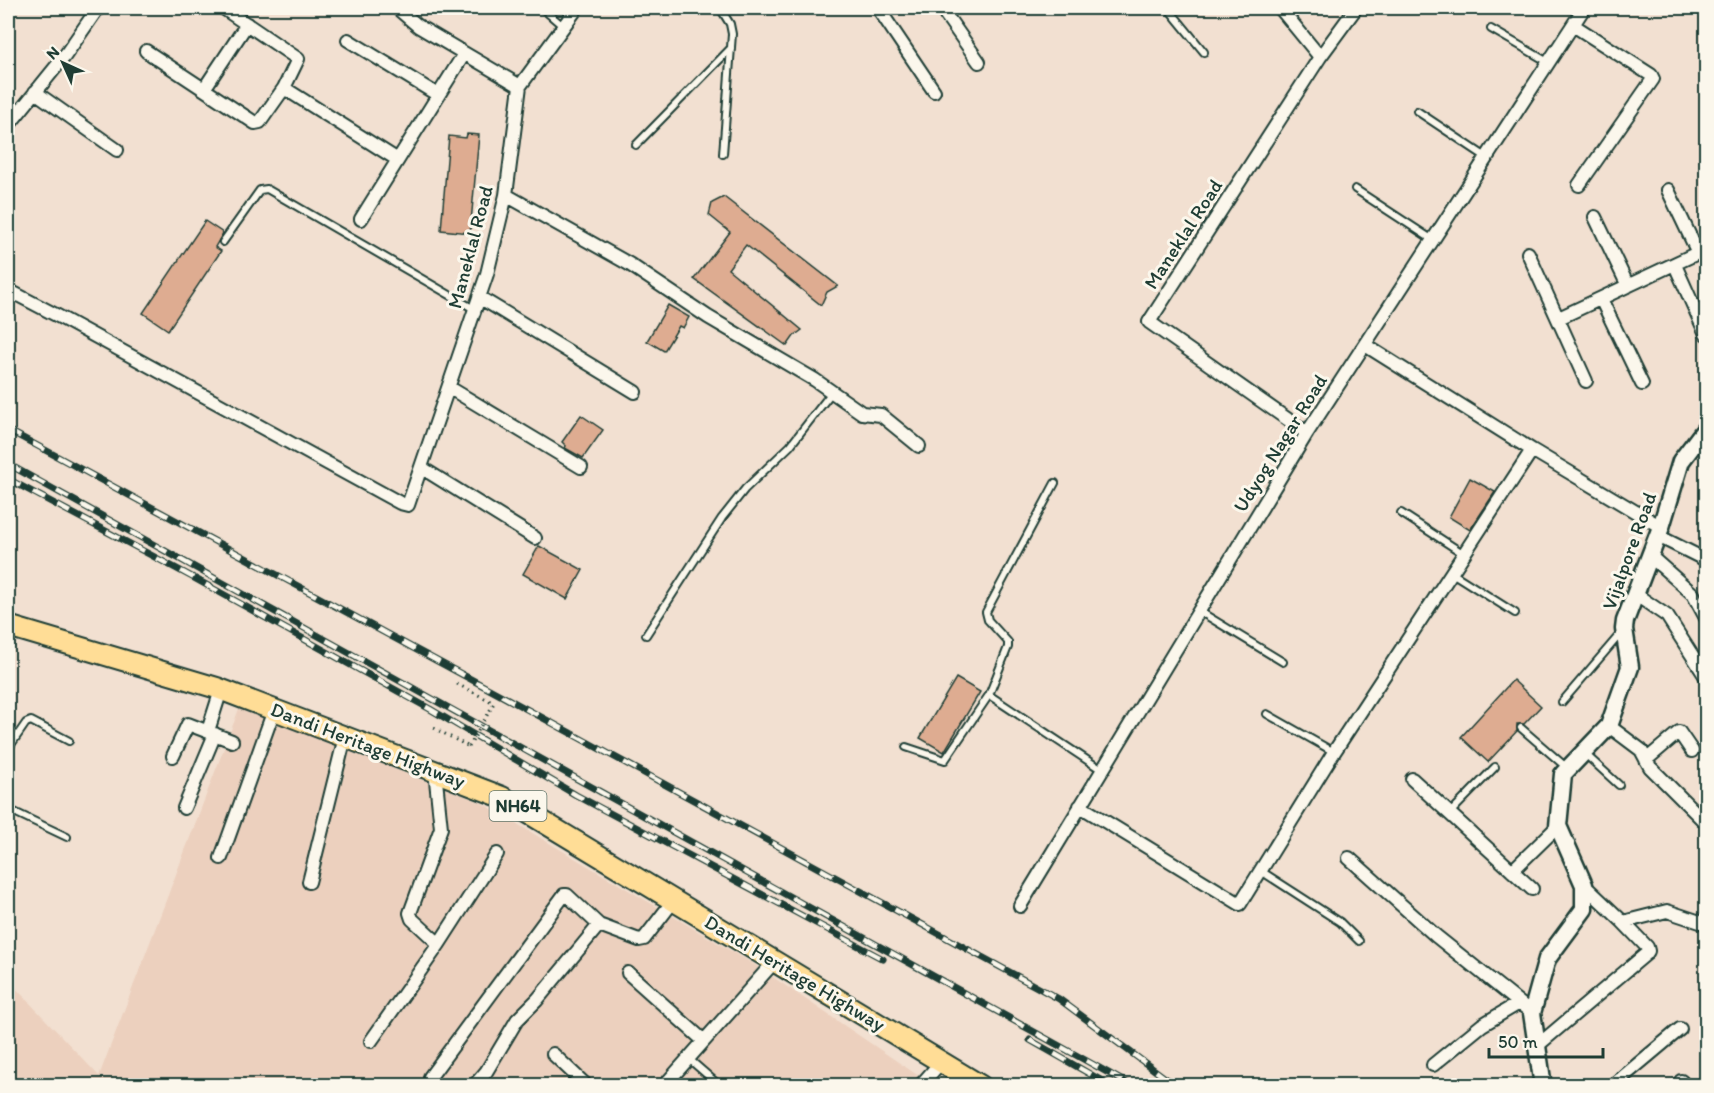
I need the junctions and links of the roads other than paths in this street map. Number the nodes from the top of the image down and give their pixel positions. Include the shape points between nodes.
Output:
1 (98, 8) edge
2 (223, 8) edge
3 (398, 8) edge
4 (542, 8) edge
5 (577, 8) edge
6 (720, 8) edge
7 (878, 8) edge
8 (941, 8) edge
9 (1168, 8) edge
10 (1280, 8) edge
11 (1356, 8) edge
12 (1584, 8) edge
13 (248, 24) junction
14 (1573, 25) junction
15 (564, 27) junction
16 (1491, 28) dead end
17 (348, 40) dead end
18 (731, 48) junction
19 (146, 51) dead end
20 (1204, 52) dead end
21 (464, 54) junction
22 (1320, 57) junction
23 (979, 62) dead end
24 (1548, 63) junction
25 (520, 86) junction
26 (284, 88) junction
27 (204, 89) junction
28 (934, 91) dead end
29 (35, 92) junction
30 (438, 95) junction
31 (1417, 111) dead end
32 (8, 126) edge
33 (636, 145) dead end
34 (117, 150) dead end
35 (723, 154) dead end
36 (1486, 157) junction
37 (398, 160) junction
38 (1579, 185) dead end
39 (1355, 189) dead end
40 (1668, 190) dead end
41 (506, 195) junction
42 (1595, 217) dead end
43 (361, 219) dead end
44 (1433, 240) junction
45 (223, 242) dead end
46 (1702, 251) edge
47 (1528, 253) dead end
48 (1675, 265) junction
49 (1628, 286) junction
50 (8, 290) edge
51 (479, 297) junction
52 (1600, 299) junction
53 (475, 310) junction
54 (1559, 318) junction
55 (1707, 334) edge
56 (1365, 345) junction
57 (1586, 381) dead end
58 (1642, 384) dead end
59 (450, 388) junction
60 (635, 392) dead end
61 (832, 392) junction
62 (1707, 428) edge
63 (1308, 433) junction
64 (919, 446) dead end
65 (1532, 450) junction
66 (581, 467) dead end
67 (422, 468) junction
68 (1055, 483) dead end
69 (1401, 513) dead end
70 (1660, 532) junction
71 (535, 538) dead end
72 (1464, 554) junction
73 (1650, 556) junction
74 (1707, 560) edge
75 (1452, 573) junction
76 (1635, 594) junction
77 (1199, 611) junction
78 (1515, 612) dead end
79 (1707, 618) edge
80 (8, 627) edge
81 (1624, 629) junction
82 (646, 636) dead end
83 (1283, 662) dead end
84 (1707, 677) edge
85 (220, 690) junction
86 (989, 695) junction
87 (1562, 702) dead end
88 (274, 710) junction
89 (1267, 714) dead end
90 (1609, 726) junction
91 (1521, 728) dead end
92 (211, 732) junction
93 (345, 737) junction
94 (69, 741) dead end
95 (232, 741) dead end
96 (906, 747) dead end
97 (8, 749) edge
98 (1692, 751) dead end
99 (1334, 752) junction
100 (1584, 752) junction
101 (173, 756) dead end
102 (1646, 760) junction
103 (1495, 767) dead end
104 (1567, 769) junction
105 (1102, 770) junction
106 (435, 771) junction
107 (1412, 779) dead end
108 (1619, 785) dead end
109 (1080, 806) junction
110 (8, 808) edge
111 (184, 808) dead end
112 (1449, 814) junction
113 (1704, 821) dead end
114 (1558, 826) junction
115 (67, 837) dead end
116 (497, 854) dead end
117 (221, 858) dead end
118 (1349, 858) dead end
119 (1261, 870) junction
120 (1512, 871) junction
121 (309, 882) dead end
122 (1584, 885) junction
123 (1532, 889) dead end
124 (674, 900) junction
125 (1020, 906) dead end
126 (1623, 922) junction
127 (1707, 924) edge
128 (599, 925) junction
129 (1359, 941) dead end
130 (439, 944) junction
131 (775, 961) junction
132 (628, 973) dead end
133 (1525, 1008) junction
134 (1680, 1029) dead end
135 (371, 1041) dead end
136 (704, 1041) junction
137 (1537, 1046) junction
138 (553, 1054) dead end
139 (688, 1058) junction
140 (941, 1062) junction
141 (1433, 1065) dead end
142 (430, 1077) dead end
143 (474, 1086) edge
144 (587, 1086) edge
145 (664, 1086) edge
146 (720, 1086) edge
147 (920, 1086) edge
148 (981, 1086) edge
149 (1543, 1086) edge
150 (1612, 1086) edge

1 - 29 street
2 - 13 street
3 - 21 street via 418,27
4 - 15 lane
5 - 15 street, Maneklal Road
6 - 18 lane via 732,34
7 - 28 street
8 - 23 street
9 - 20 lane
10 - 22 street
11 - 22 street
12 - 14 street, Udyog Nagar Road
13 - 26 street via 298,58
13 - 27 street
14 - 24 street, Udyog Nagar Road
14 - 38 street via 1653,79
15 - 25 street, Maneklal Road
16 - 24 lane
17 - 30 street
18 - 33 lane
18 - 35 lane
19 - 27 street
21 - 25 street
21 - 30 street
22 - 63 street, Maneklal Road via 1149,322
24 - 36 street, Udyog Nagar Road
25 - 41 street, Maneklal Road
26 - 27 street via 257,123
26 - 37 street
29 - 32 street
29 - 34 street
30 - 37 street
31 - 36 lane
36 - 44 street, Udyog Nagar Road
37 - 43 street
39 - 44 lane
40 - 46 street
41 - 51 street, Maneklal Road
41 - 61 street via 629,264
42 - 49 street
44 - 56 street, Udyog Nagar Road
45 - 53 lane via 260,190 267,189
46 - 48 street
47 - 54 street
48 - 49 street
48 - 55 street
49 - 52 street
50 - 67 street, Maneklal Road via 400,503 408,505
51 - 53 street, Maneklal Road
51 - 60 street
52 - 54 street
52 - 58 street
53 - 59 street, Maneklal Road
54 - 57 street
56 - 63 street, Udyog Nagar Road
56 - 65 street
59 - 66 street
59 - 67 street, Maneklal Road
61 - 64 street via 862,413 881,415
61 - 82 lane via 790,446 745,489 722,518
62 - 70 main road, Vijalpore Road via 1682,461
63 - 77 street, Udyog Nagar Road
65 - 70 street
65 - 72 street
67 - 71 street
68 - 86 lane via 986,612 988,620 1008,642
69 - 72 lane
70 - 73 main road, Vijalpore Road
70 - 74 street
72 - 75 street
73 - 76 main road, Vijalpore Road
73 - 79 street via 1693,594
75 - 78 lane
75 - 99 street
76 - 81 main road, Vijalpore Road
76 - 84 street via 1667,616
77 - 83 lane
77 - 105 street, Udyog Nagar Road
80 - 85 highway, Dandi Heritage Highway / NH64
81 - 87 lane
81 - 90 main road, Vijalpore Road via 1630,667
85 - 88 highway, Dandi Heritage Highway / NH64
85 - 92 street
86 - 96 lane via 945,760
86 - 105 lane
88 - 93 highway, Dandi Heritage Highway / NH64
88 - 117 street
89 - 99 lane
90 - 100 main road, Vijalpore Road
90 - 102 street via 1641,750
91 - 104 lane
92 - 95 street
92 - 101 street via 188,724
92 - 111 street
93 - 106 highway, Dandi Heritage Highway / NH64
93 - 121 street
94 - 97 lane via 31,721
98 - 102 street via 1679,732
99 - 119 street
100 - 104 main road, Vijalpore Road
100 - 108 lane
102 - 113 street
103 - 112 lane
104 - 114 main road via 1563,774
105 - 109 street, Udyog Nagar Road
106 - 124 highway, Dandi Heritage Highway / NH64 via 502,796
106 - 130 street via 441,828 410,913
107 - 112 street
109 - 119 street via 1240,904
109 - 125 street, Udyog Nagar Road
110 - 115 lane
112 - 120 street
114 - 120 street
114 - 122 main road
116 - 130 street
118 - 133 street
119 - 129 lane via 1340,922
120 - 123 street
122 - 126 street
122 - 133 main road via 1584,909 1547,959
124 - 128 street via 644,939
124 - 131 highway, Dandi Heritage Highway / NH64
126 - 127 street via 1667,911
126 - 137 street via 1647,947 1646,954
128 - 142 street via 564,894
128 - 143 street via 514,1023
130 - 135 street
131 - 136 street
131 - 140 highway, Dandi Heritage Highway / NH64
132 - 136 street
133 - 137 main road
133 - 141 street via 1482,1025
134 - 150 street
136 - 139 street
137 - 149 main road
138 - 144 street
139 - 145 street
139 - 146 lane
140 - 147 street
140 - 148 highway, Dandi Heritage Highway / NH64

